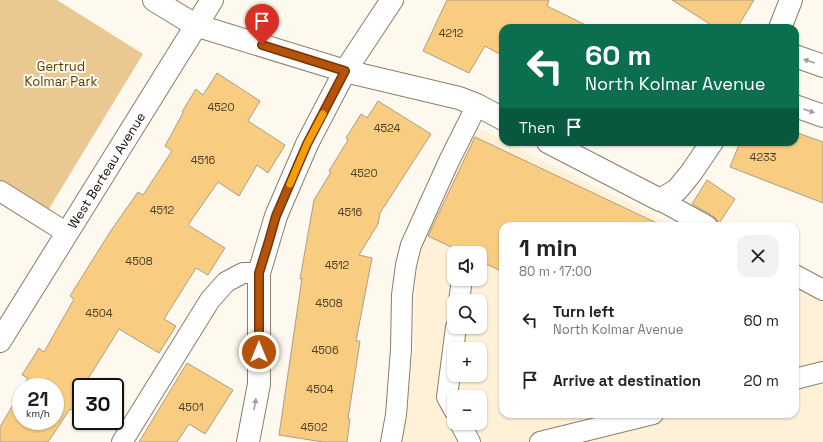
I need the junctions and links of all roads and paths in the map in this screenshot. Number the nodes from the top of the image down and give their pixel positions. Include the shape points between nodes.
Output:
1 (154, 0) edge
2 (212, 0) edge
3 (392, 0) edge
4 (791, 0) edge
5 (782, 24) edge
6 (195, 25) junction
7 (799, 57) edge
8 (823, 66) edge
9 (345, 71) junction
10 (477, 105) junction
11 (799, 107) edge
12 (823, 116) edge
13 (499, 117) edge
14 (556, 146) edge
15 (709, 146) edge
16 (0, 191) edge
17 (660, 200) junction
18 (700, 222) edge
19 (67, 233) junction
20 (259, 273) junction
21 (799, 276) edge
22 (823, 290) edge
23 (455, 334) edge
24 (0, 340) edge
25 (823, 372) edge
26 (799, 378) edge
27 (449, 390) edge
28 (637, 418) edge
29 (464, 430) edge
30 (122, 442) edge
31 (248, 442) edge
32 (391, 442) edge
33 (470, 442) edge
34 (540, 442) edge

1 - 6 street
2 - 6 street, West Berteau Avenue
3 - 9 street
4 - 5 street
6 - 9 street
6 - 19 street, West Berteau Avenue
8 -> 7 street
9 - 10 street via 441,93
9 - 20 street via 307,144 276,216
10 - 13 street
10 - 32 lane via 411,245 402,295 396,415
11 -> 12 street
14 - 17 street
15 - 17 street via 677,190
16 - 19 lane
17 - 18 lane
19 - 24 street, West Berteau Avenue
20 - 30 lane via 243,273 226,282 210,300
31 -> 20 street via 259,384
21 - 22 lane
23 - 27 lane
25 - 26 lane
28 - 34 lane
29 - 33 lane

